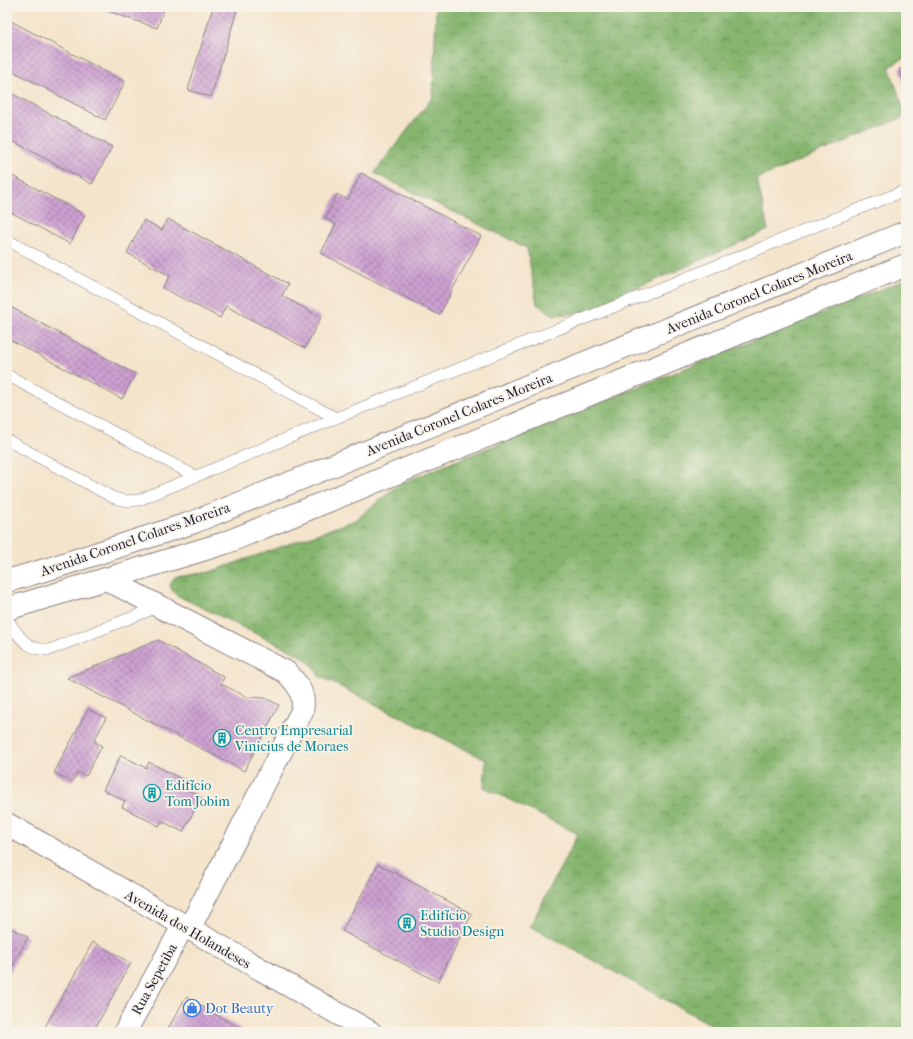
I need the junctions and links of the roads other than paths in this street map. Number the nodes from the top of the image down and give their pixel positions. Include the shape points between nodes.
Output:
1 (906, 190) edge
2 (906, 232) edge
3 (7, 240) edge
4 (906, 265) edge
5 (7, 375) edge
6 (336, 418) junction
7 (7, 440) edge
8 (195, 476) junction
9 (106, 579) junction
10 (7, 581) edge
11 (158, 607) junction
12 (7, 609) edge
13 (7, 618) edge
14 (7, 824) edge
15 (7, 840) edge
16 (102, 880) junction
17 (186, 927) junction
18 (125, 1032) edge
19 (370, 1032) edge

1 - 6 lane
2 - 10 main road, Avenida Coronel Colares Moreira via 194,522
3 - 6 lane
4 - 9 main road, Avenida Coronel Colares Moreira via 224,543
5 - 8 lane
6 - 8 lane
7 - 8 lane via 114,498 126,501 139,500
9 - 11 main road, Rua Sepetiba
9 - 12 main road, Avenida Coronel Colares Moreira
11 - 13 lane via 49,650 40,650 26,644
11 - 17 main road, Rua Sepetiba via 286,672 300,688 304,703
14 - 16 main road, Avenida dos Holandeses
15 - 16 main road
16 - 17 main road, Avenida dos Holandeses
17 - 18 main road, Rua Sepetiba
17 - 19 main road, Avenida dos Holandeses

